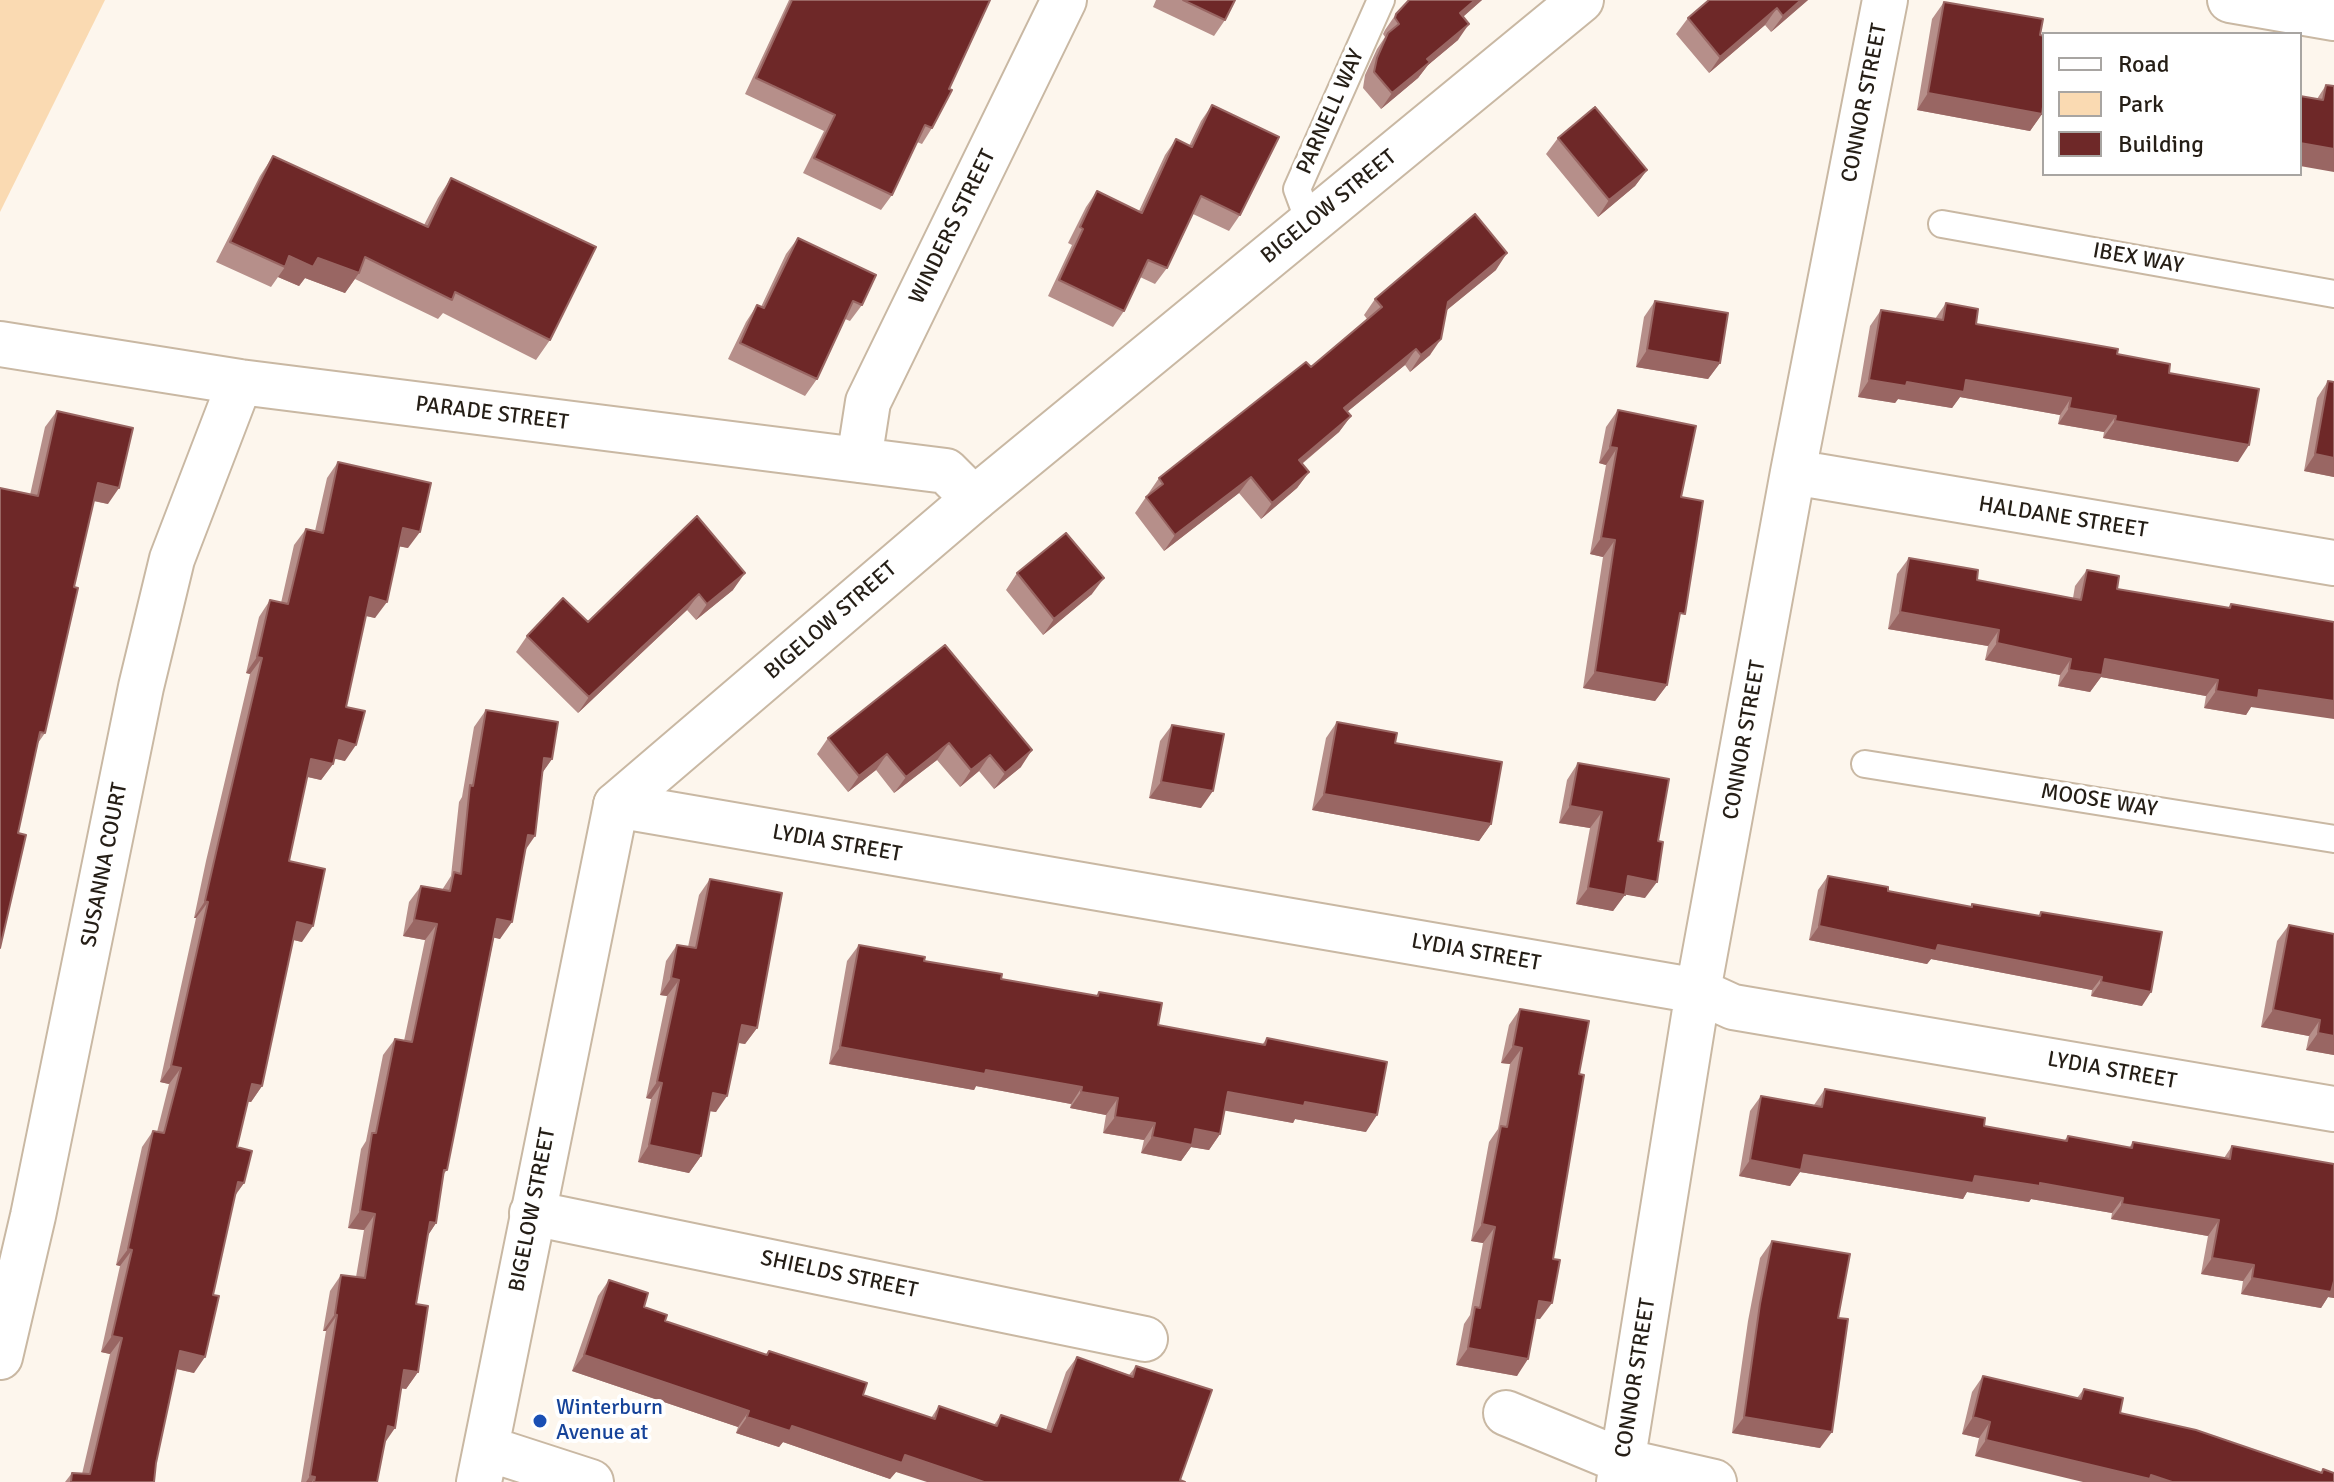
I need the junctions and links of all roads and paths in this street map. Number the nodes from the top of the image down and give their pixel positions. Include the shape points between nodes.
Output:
1 (1064, 0) edge
2 (1381, 0) edge
3 (1581, 0) edge
4 (1885, 0) edge
5 (2230, 0) edge
6 (2334, 18) edge
7 (1310, 224) junction
8 (1942, 224) dead end
9 (2334, 294) edge
10 (0, 344) edge
11 (240, 382) junction
12 (859, 460) junction
13 (1793, 472) junction
14 (974, 499) junction
15 (2334, 563) edge
16 (1865, 764) dead end
17 (616, 805) junction
18 (2334, 839) edge
19 (1698, 991) junction
20 (2334, 1109) edge
21 (532, 1213) junction
22 (1145, 1339) dead end
23 (0, 1357) edge
24 (1506, 1413) dead end
25 (483, 1465) edge
26 (1620, 1472) edge
27 (591, 1482) edge
28 (1714, 1482) edge

1 - 12 street, WINDERS STREET via 868,402
2 - 7 lane, PARNELL WAY via 1297,189
3 - 7 street, BIGELOW STREET
4 - 13 street, CONNOR STREET
5 - 6 street
7 - 14 street, BIGELOW STREET
8 - 9 lane, IBEX WAY
10 - 11 street, PARADE STREET
11 - 12 street, PARADE STREET
11 - 23 street, SUSANNA COURT via 172,559
12 - 14 street, PARADE STREET via 946,471
13 - 15 street, HALDANE STREET
13 - 19 street, CONNOR STREET
14 - 17 street, BIGELOW STREET
16 - 18 lane, MOOSE WAY
17 - 19 street, LYDIA STREET
17 - 21 street, BIGELOW STREET
19 - 20 street, LYDIA STREET via 1733,1007
19 - 26 street, CONNOR STREET
21 - 22 street, SHIELDS STREET
21 - 25 street, BIGELOW STREET
24 - 26 street
25 - 27 street
26 - 28 street

